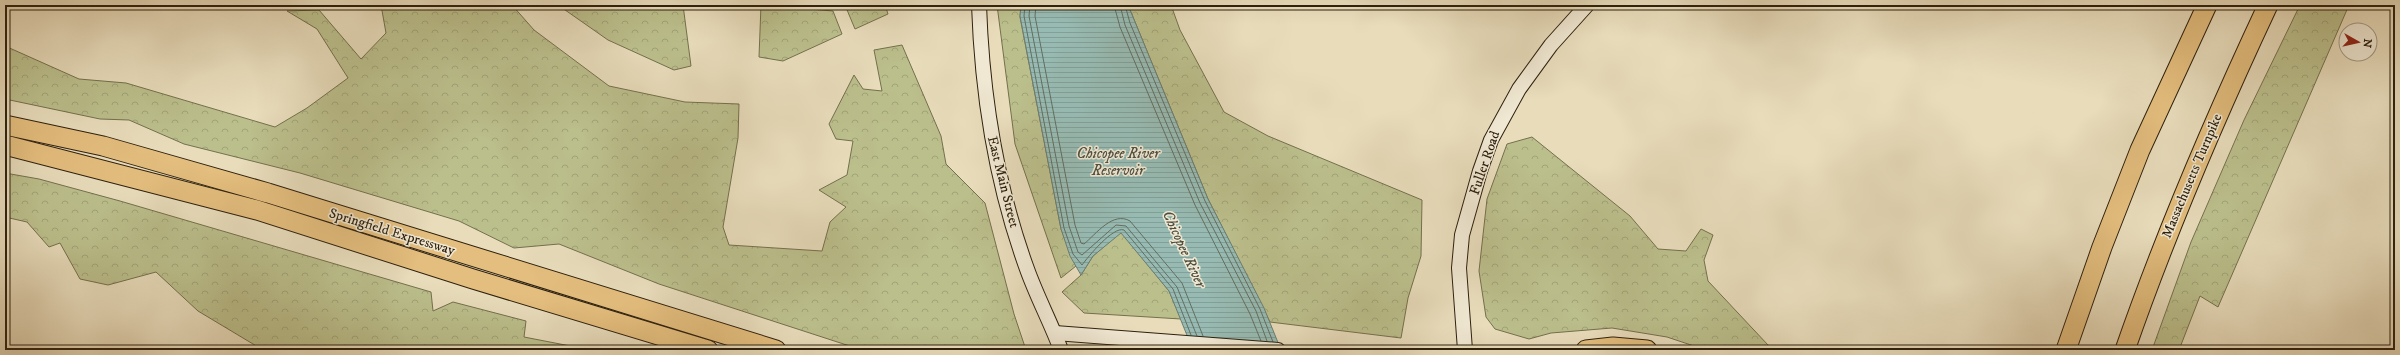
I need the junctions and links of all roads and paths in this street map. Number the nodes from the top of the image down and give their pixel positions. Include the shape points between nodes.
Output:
1 (979, 5) edge
2 (1587, 5) edge
3 (2207, 5) edge
4 (2268, 5) edge
5 (5, 125) edge
6 (5, 144) edge
7 (5, 155) edge
8 (157, 183) junction
9 (1055, 333) junction
10 (708, 350) edge
11 (776, 350) edge
12 (1062, 350) edge
13 (1278, 350) edge
14 (1465, 350) edge
15 (1586, 350) edge
16 (1647, 350) edge
17 (2066, 350) edge
18 (2125, 350) edge

1 - 9 main road, East Main Street via 983,74 995,156 1020,250
2 - 14 main road, Fuller Road via 1550,45 1519,89 1491,140 1480,171 1462,235 1459,268
3 - 17 highway via 2140,150
4 - 18 highway, Massachusetts Turnpike via 2206,139 2154,268
5 - 11 highway, Springfield Expressway via 103,146 260,191
6 - 8 highway, Springfield Expressway
7 - 8 highway via 70,170
8 - 10 highway, Springfield Expressway via 303,223 473,279
9 - 12 main road, East Main Street
9 - 13 main road
15 - 16 highway

